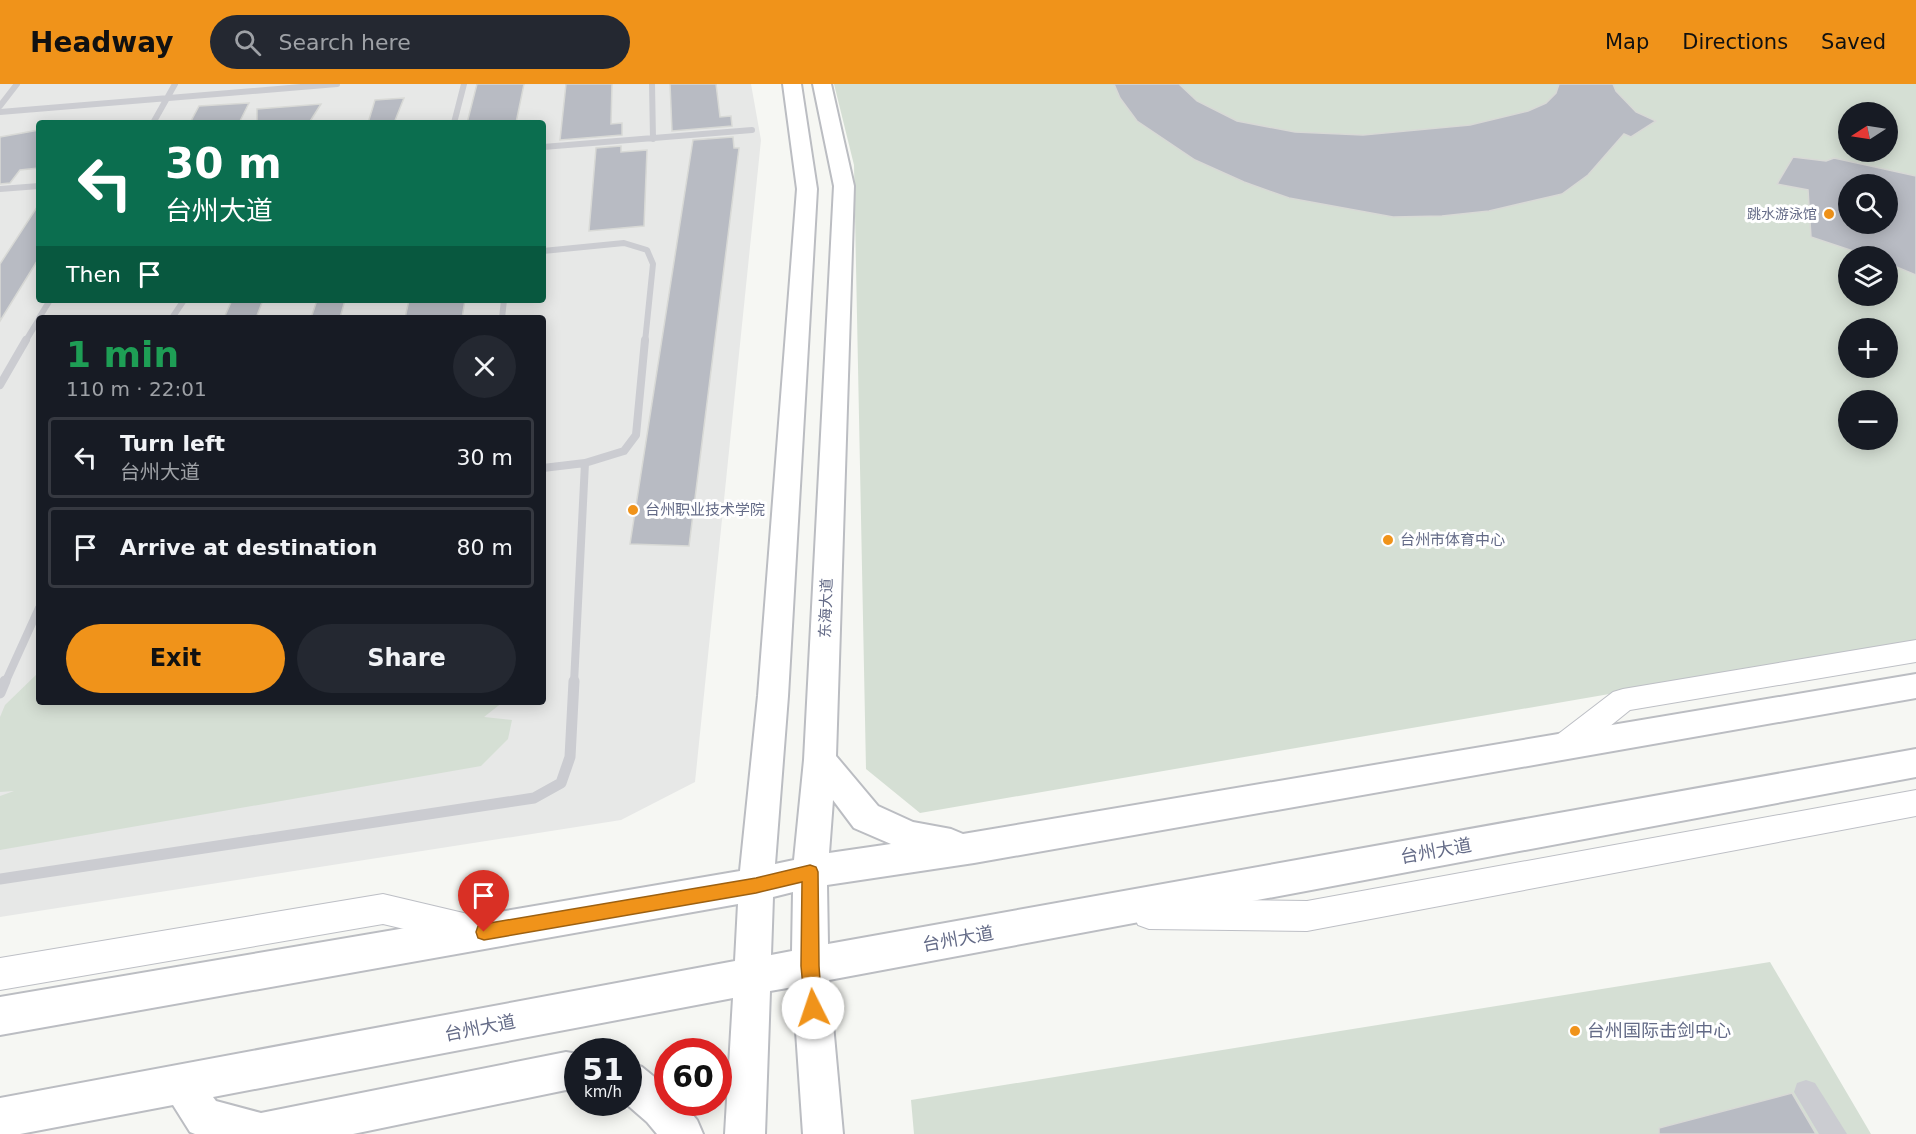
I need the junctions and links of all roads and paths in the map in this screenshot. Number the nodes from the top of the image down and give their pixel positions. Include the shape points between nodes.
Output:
1 (17, 84) edge
2 (175, 84) edge
3 (338, 84) edge
4 (464, 84) edge
5 (652, 84) edge
6 (792, 84) edge
7 (822, 84) edge
8 (8, 96) junction
9 (0, 97) edge
10 (167, 98) junction
11 (0, 106) edge
12 (0, 112) edge
13 (155, 120) edge
14 (455, 120) edge
15 (752, 130) dead end
16 (653, 139) junction
17 (546, 147) edge
18 (36, 186) edge
19 (0, 189) edge
20 (546, 251) edge
21 (36, 323) edge
22 (0, 385) edge
23 (585, 464) junction
24 (546, 468) edge
25 (36, 615) edge
26 (1916, 651) edge
27 (1916, 686) edge
28 (0, 693) edge
29 (1563, 747) junction
30 (820, 760) junction
31 (1916, 763) edge
32 (1916, 803) edge
33 (974, 848) junction
34 (810, 872) junction
35 (0, 879) edge
36 (756, 885) junction
37 (1101, 913) junction
38 (484, 932) junction
39 (810, 966) junction
40 (0, 974) edge
41 (753, 976) junction
42 (0, 1016) edge
43 (564, 1071) edge
44 (182, 1084) junction
45 (642, 1092) edge
46 (1806, 1092) dead end
47 (0, 1118) edge
48 (683, 1134) edge
49 (745, 1134) edge
50 (824, 1134) edge
51 (1834, 1134) edge

1 - 8 lane
2 - 10 lane
3 - 10 lane
4 - 14 lane
5 - 16 lane
6 - 36 main road via 807,189 773,696
7 - 30 main road, 东海大道 via 844,186
8 - 9 lane
8 - 11 lane
10 - 12 lane
10 - 13 lane
15 - 16 lane
16 - 17 lane
18 - 19 lane
20 - 23 lane via 624,243 646,250 653,264 636,435 624,451
21 - 22 lane
23 - 24 lane
23 - 35 lane via 570,757 561,783 534,798
25 - 28 lane
26 - 29 main road via 1623,700
27 - 29 main road
29 - 33 main road
30 - 33 main road via 866,817 910,837
30 - 34 main road, 东海大道
31 - 37 main road, 台州大道
32 - 37 main road via 1307,916
33 - 34 main road
34 - 36 main road
34 - 39 main road, 东海大道
36 - 38 main road
36 - 41 main road
37 - 39 main road, 台州大道
38 - 40 main road via 383,909
38 - 42 main road
39 - 41 main road, 台州大道
39 - 50 main road, 东海大道
41 - 44 main road, 台州大道
41 - 49 main road
43 - 44 main road via 261,1133 204,1118
44 - 47 main road, 台州大道
45 - 48 main road
46 - 51 street

